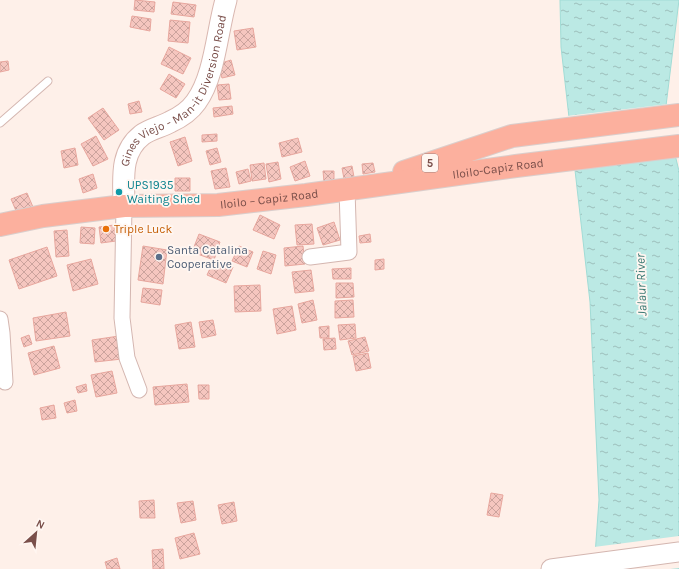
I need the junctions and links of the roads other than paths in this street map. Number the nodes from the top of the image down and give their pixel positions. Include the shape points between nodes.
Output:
1 (226, 0) edge
2 (48, 81) dead end
3 (679, 115) edge
4 (0, 123) edge
5 (679, 146) edge
6 (347, 190) junction
7 (124, 206) junction
8 (0, 225) edge
9 (310, 256) dead end
10 (0, 319) edge
11 (5, 382) dead end
12 (139, 390) dead end
13 (679, 552) edge
14 (551, 569) edge

1 - 7 main road, Gines Viejo - Man-it Diversion Road via 210,69 197,101 188,113 143,135 131,146 126,156
2 - 4 lane
3 - 6 highway, Iloilo-Capiz Road / 5 via 512,136
5 - 6 highway, Iloilo-Capiz Road / 5
6 - 7 highway, Iloilo – Capiz Road / 5 via 218,204
6 - 9 street via 349,252
7 - 8 highway, Iloilo – Capiz Road / 5 via 43,216
7 - 12 street via 122,318 127,358
10 - 11 street
13 - 14 street

